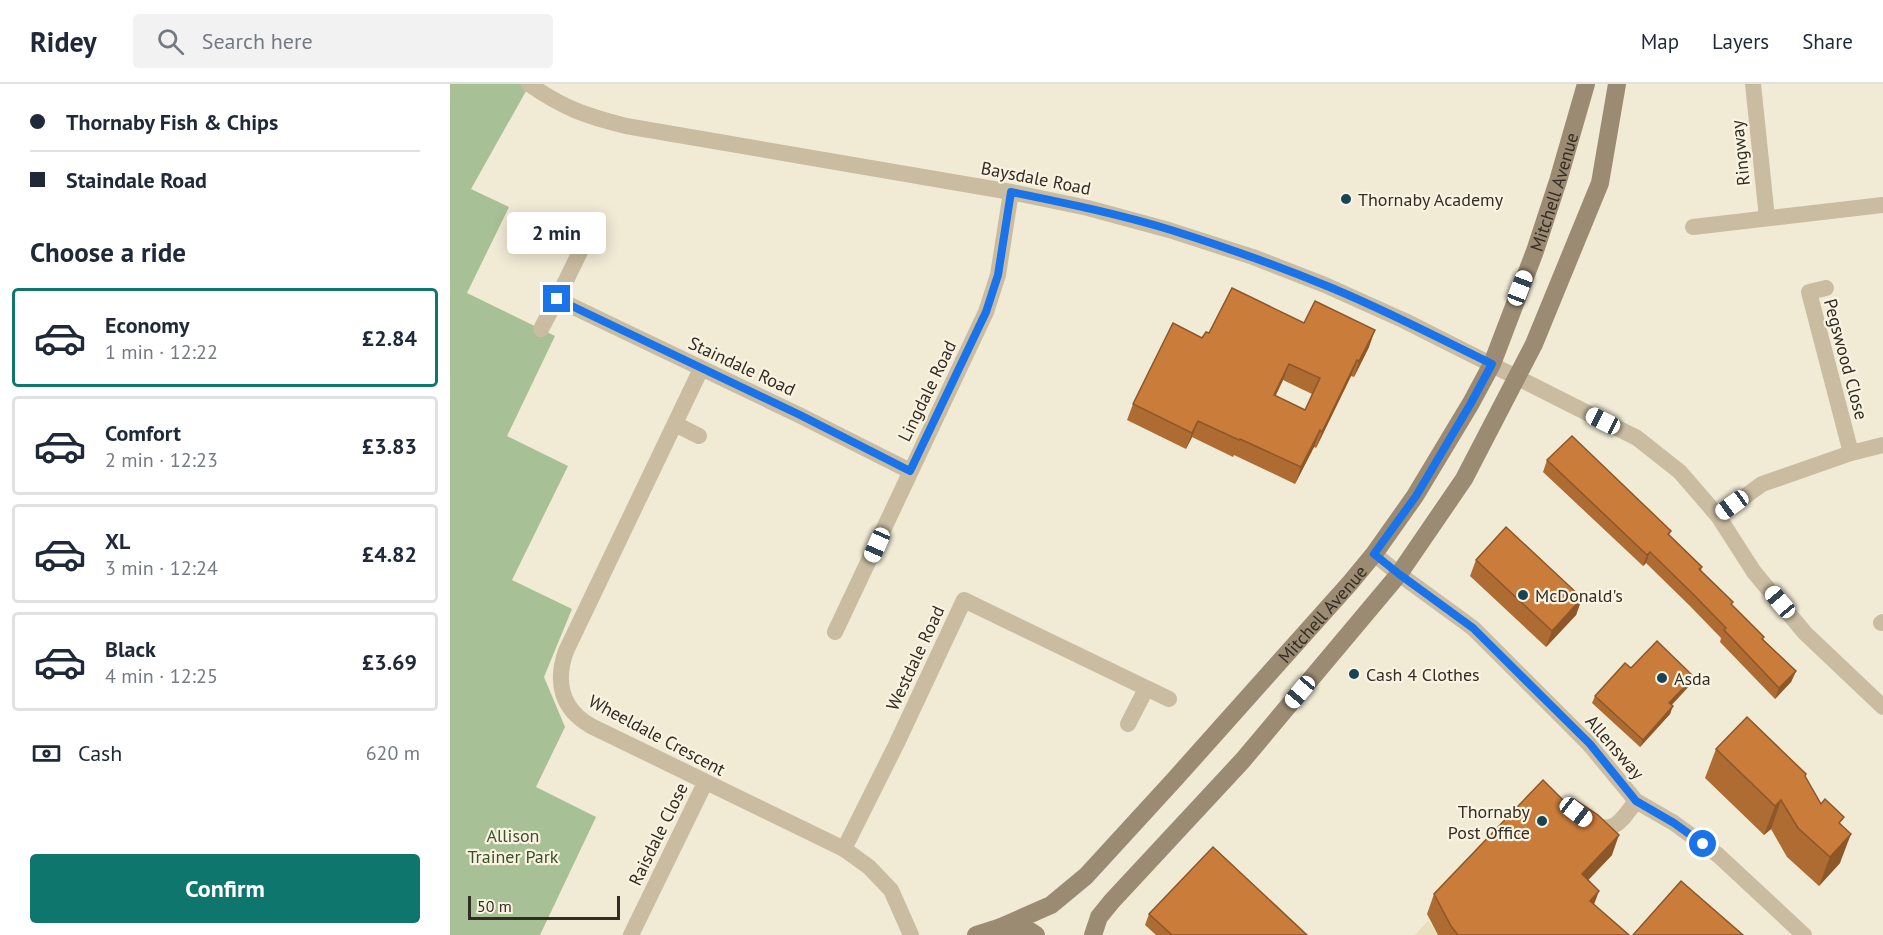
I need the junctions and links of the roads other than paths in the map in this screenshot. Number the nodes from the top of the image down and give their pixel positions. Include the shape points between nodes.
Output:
1 (529, 84) edge
2 (1586, 84) edge
3 (1617, 84) edge
4 (1753, 84) edge
5 (1011, 192) junction
6 (1883, 205) edge
7 (1767, 218) junction
8 (595, 221) dead end
9 (1693, 227) dead end
10 (1826, 288) dead end
11 (557, 299) junction
12 (541, 329) dead end
13 (1492, 364) junction
14 (702, 369) junction
15 (1518, 378) junction
16 (675, 424) junction
17 (699, 436) dead end
18 (1883, 445) edge
19 (1851, 453) junction
20 (910, 471) junction
21 (1718, 516) junction
22 (1374, 554) junction
23 (1399, 574) junction
24 (835, 632) dead end
25 (1146, 689) junction
26 (1168, 699) dead end
27 (1883, 707) edge
28 (1128, 724) dead end
29 (705, 783) junction
30 (1636, 801) junction
31 (1582, 816) edge
32 (844, 849) junction
33 (1000, 927) junction
34 (632, 935) edge
35 (911, 935) edge
36 (976, 935) edge
37 (1036, 935) edge
38 (1093, 935) edge
39 (1804, 935) edge

1 - 5 street, Baysdale Road via 555,102 590,117 626,126
2 - 13 street, Mitchell Avenue via 1558,181
3 - 15 street, Mitchell Avenue via 1600,183
4 - 7 street, Ringway
5 - 13 street, Baysdale Road via 1158,226 1253,257 1325,285
5 - 20 street, Lingdale Road via 998,275 986,312
6 - 7 street
7 - 9 street
8 - 11 street
10 - 19 street, Pegswood Close via 1809,292
11 - 12 street
11 - 14 street, Staindale Road
13 - 15 street, Baysdale Road
13 - 22 street, Mitchell Avenue via 1416,496
14 - 16 street, Wheeldale Crescent
14 - 20 street, Staindale Road
15 - 21 street, Baysdale Road via 1637,438 1680,472
15 - 23 street, Mitchell Avenue via 1464,479
16 - 17 street
16 - 29 street, Wheeldale Crescent via 566,651 560,680 568,704 582,721
18 - 19 street
19 - 21 street via 1762,484
20 - 24 street, Lingdale Road
21 - 27 street, Baysdale Road via 1754,572 1805,633
22 - 23 street, Allensway
22 - 33 street, Mitchell Avenue via 1086,876 1051,904
23 - 30 street, Allensway via 1473,628 1590,744
23 - 38 street, Mitchell Avenue via 1243,760 1112,901 1099,917
25 - 26 street, Westdale Road
25 - 28 street
25 - 32 street, Westdale Road via 964,600
29 - 32 street, Wheeldale Crescent
29 - 34 street, Raisdale Close
30 - 31 street via 1611,828 1601,829
30 - 39 street, Allensway via 1718,855
32 - 35 street, Wheeldale Crescent via 891,890
33 - 36 street, Mitchell Avenue
33 - 37 street, Mitchell Avenue

